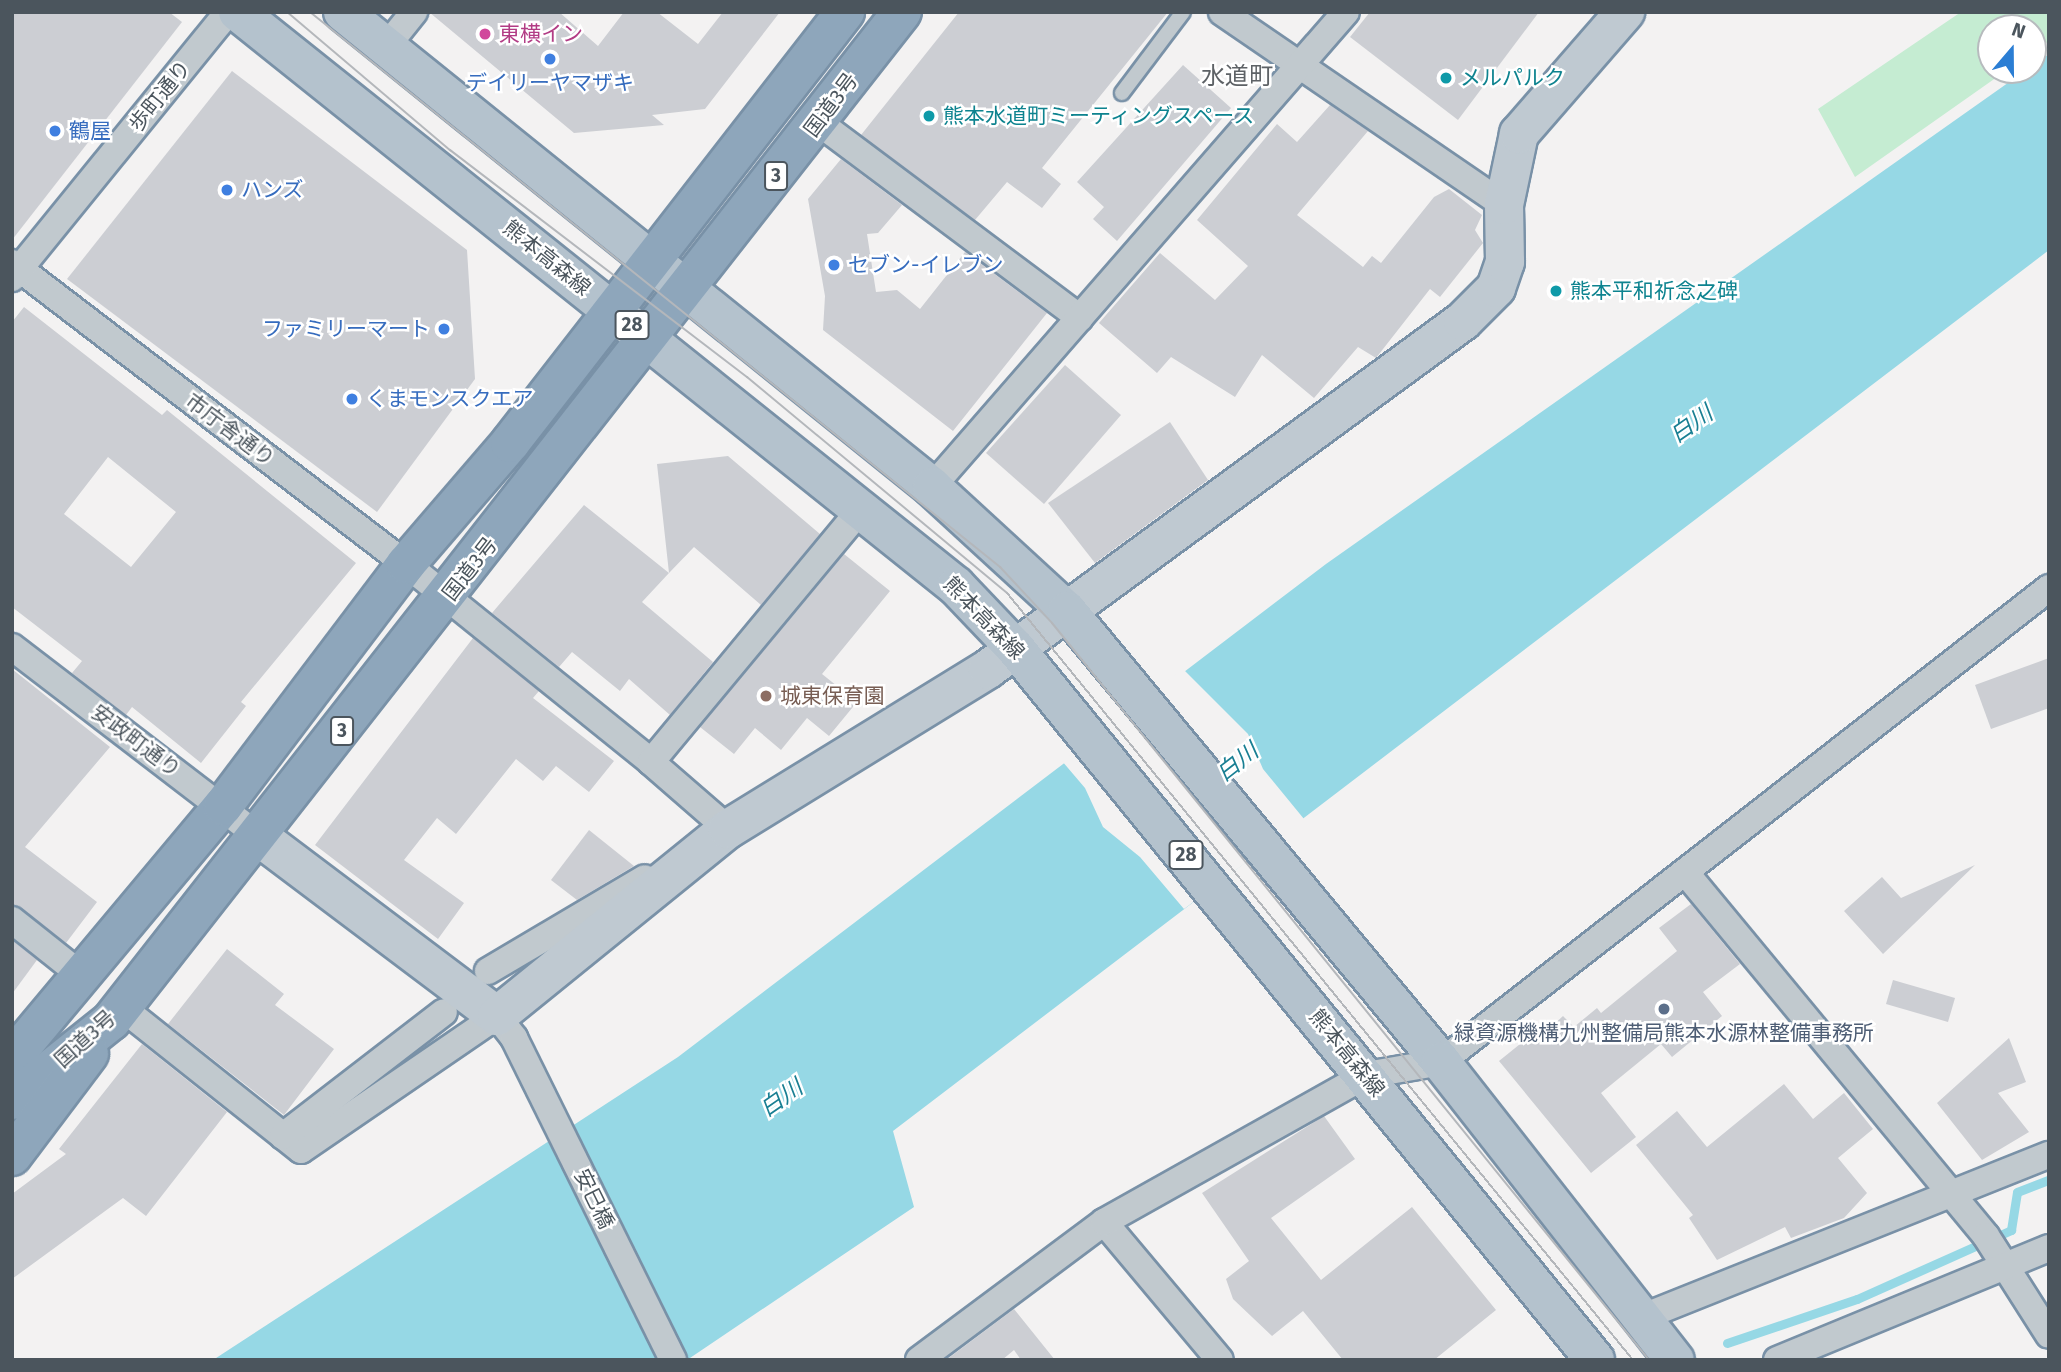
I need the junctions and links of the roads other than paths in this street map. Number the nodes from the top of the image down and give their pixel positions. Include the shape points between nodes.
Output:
1 (228, 12) edge
2 (238, 12) edge
3 (343, 12) edge
4 (414, 12) edge
5 (845, 12) edge
6 (902, 12) edge
7 (1183, 12) edge
8 (1223, 12) edge
9 (1346, 12) edge
10 (1625, 12) edge
11 (386, 47) junction
12 (1301, 67) junction
13 (1122, 93) dead end
14 (818, 122) junction
15 (1504, 205) junction
16 (652, 260) junction
17 (15, 270) edge
18 (688, 290) junction
19 (613, 310) junction
20 (1080, 317) junction
21 (648, 338) junction
22 (932, 487) junction
23 (861, 509) junction
24 (406, 564) junction
25 (2049, 588) edge
26 (447, 598) junction
27 (1067, 611) junction
28 (12, 647) edge
29 (1016, 649) junction
30 (650, 762) junction
31 (223, 807) junction
32 (728, 828) junction
33 (258, 836) junction
34 (1685, 872) junction
35 (12, 920) edge
36 (488, 971) dead end
37 (85, 978) junction
38 (444, 1012) dead end
39 (116, 1014) junction
40 (506, 1027) junction
41 (12, 1058) edge
42 (1441, 1062) junction
43 (1360, 1068) junction
44 (12, 1101) edge
45 (292, 1143) junction
46 (2049, 1155) edge
47 (12, 1156) edge
48 (1946, 1195) junction
49 (1104, 1222) junction
50 (2049, 1248) edge
51 (1997, 1254) junction
52 (1643, 1317) junction
53 (2049, 1335) edge
54 (1671, 1354) edge
55 (673, 1360) edge
56 (919, 1360) edge
57 (1220, 1360) edge
58 (1595, 1360) edge
59 (1777, 1360) edge

1 - 17 street, 歩町通り
2 - 19 main road, 熊本高森線 / 28
3 - 11 main road
4 - 11 street
5 - 16 highway, 国道3号 / 3
6 - 14 highway, 国道3号 / 3
7 - 13 lane
8 - 12 street
9 - 12 street
10 - 15 street via 1519,134
11 - 16 main road
12 - 15 street
12 - 20 street
14 - 18 highway, 国道3号 / 3
14 - 20 street
15 - 27 street via 1507,234 1499,279 1463,321
16 - 18 main road
16 - 19 highway, 国道3号 / 3
17 - 24 street, 市庁舎通り
18 - 21 highway, 国道3号 / 3
18 - 22 main road
19 - 21 main road, 熊本高森線 / 28
19 - 24 highway, 国道3号 / 3
20 - 22 street
21 - 23 main road, 熊本高森線 / 28
21 - 26 highway, 国道3号 / 3
22 - 27 main road
23 - 29 main road, 熊本高森線 / 28 via 956,586
23 - 30 street
24 - 26 street, 市庁舎通り
24 - 31 highway, 国道3号 / 3
25 - 34 street
26 - 30 street, 市庁舎通り
26 - 33 highway, 国道3号 / 3
27 - 29 street
27 - 42 main road
28 - 31 street, 安政町通り
29 - 32 street
29 - 43 main road, 熊本高森線 / 28
30 - 32 street, 市庁舎通り
31 - 33 street, 安政町通り
31 - 37 highway, 国道3号 / 3
32 - 36 street
32 - 40 street
33 - 39 highway, 国道3号 / 3
33 - 40 street
34 - 42 street
34 - 48 street
35 - 37 street
37 - 41 highway, 国道3号 / 3
38 - 45 street
39 - 44 highway, 国道3号 / 3
39 - 45 street
39 - 47 highway, 3
40 - 45 street
40 - 55 street, 安巳橋
42 - 43 street
42 - 52 main road
43 - 49 street
43 - 58 main road, 熊本高森線 / 28
46 - 48 street
48 - 51 street
48 - 52 street
49 - 56 street
49 - 57 street
50 - 51 street
51 - 53 street
51 - 59 street
52 - 54 main road

